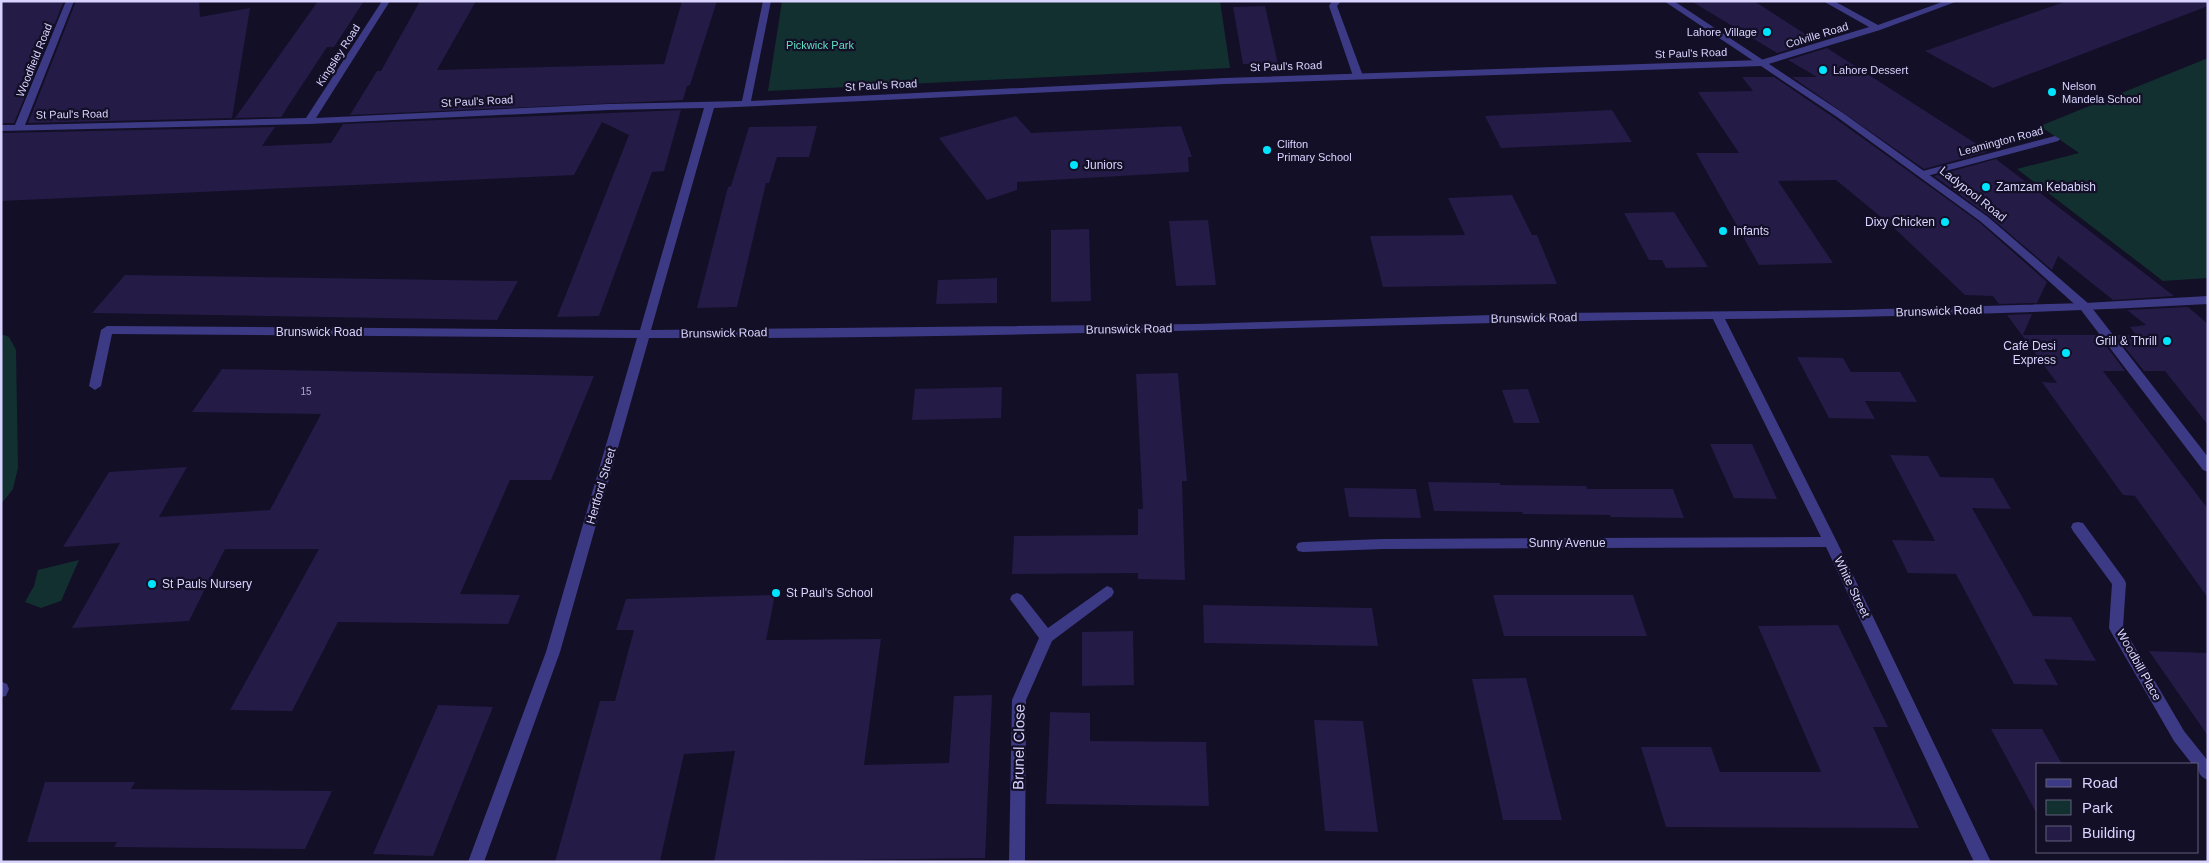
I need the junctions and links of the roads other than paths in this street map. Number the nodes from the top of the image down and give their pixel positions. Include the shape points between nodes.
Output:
1 (70, 1) edge
2 (386, 1) edge
3 (767, 1) edge
4 (1338, 1) edge
5 (1668, 1) edge
6 (1827, 1) edge
7 (1954, 1) edge
8 (1878, 28) junction
9 (1762, 63) junction
10 (1358, 76) junction
11 (746, 104) junction
12 (710, 106) junction
13 (309, 121) junction
14 (1, 128) edge
15 (19, 128) junction
16 (2055, 140) dead end
17 (1923, 174) junction
18 (2208, 300) edge
19 (2085, 308) junction
20 (1717, 315) junction
21 (645, 334) junction
22 (95, 386) dead end
23 (2208, 467) edge
24 (2078, 526) dead end
25 (1830, 542) junction
26 (1303, 547) dead end
27 (1107, 592) dead end
28 (1017, 599) dead end
29 (1047, 637) junction
30 (2208, 773) edge
31 (476, 862) edge
32 (1017, 862) edge
33 (1983, 862) edge

1 - 15 street, Woodfield Road
2 - 13 street, Kingsley Road
3 - 11 street
4 - 10 street via 1333,6
5 - 9 street, Ladypool Road
6 - 8 street, Colville Road
7 - 8 street, Colville Road
8 - 9 street, Colville Road
9 - 10 street, St Paul's Road
9 - 17 street, Ladypool Road
10 - 11 street, St Paul's Road
11 - 12 street, St Paul's Road
12 - 13 street, St Paul's Road via 609,107
12 - 21 street, Hertford Street
13 - 15 street, St Paul's Road
14 - 15 street, St Paul's Road
16 - 17 street, Leamington Road
17 - 19 street, Ladypool Road via 1984,219
18 - 19 street, Brunswick Road
19 - 20 street, Brunswick Road
19 - 23 street, Ladypool Road
20 - 21 street, Brunswick Road via 1197,328
20 - 25 street, White Street
21 - 22 street, Brunswick Road via 106,330
21 - 31 street, Hertford Street via 553,652
24 - 30 street, Woodbill Place via 2119,583 2116,628 2179,736
25 - 26 street, Sunny Avenue
25 - 33 street, White Street
27 - 29 street, Brunel Close
28 - 29 street
29 - 32 street, Brunel Close via 1019,700

